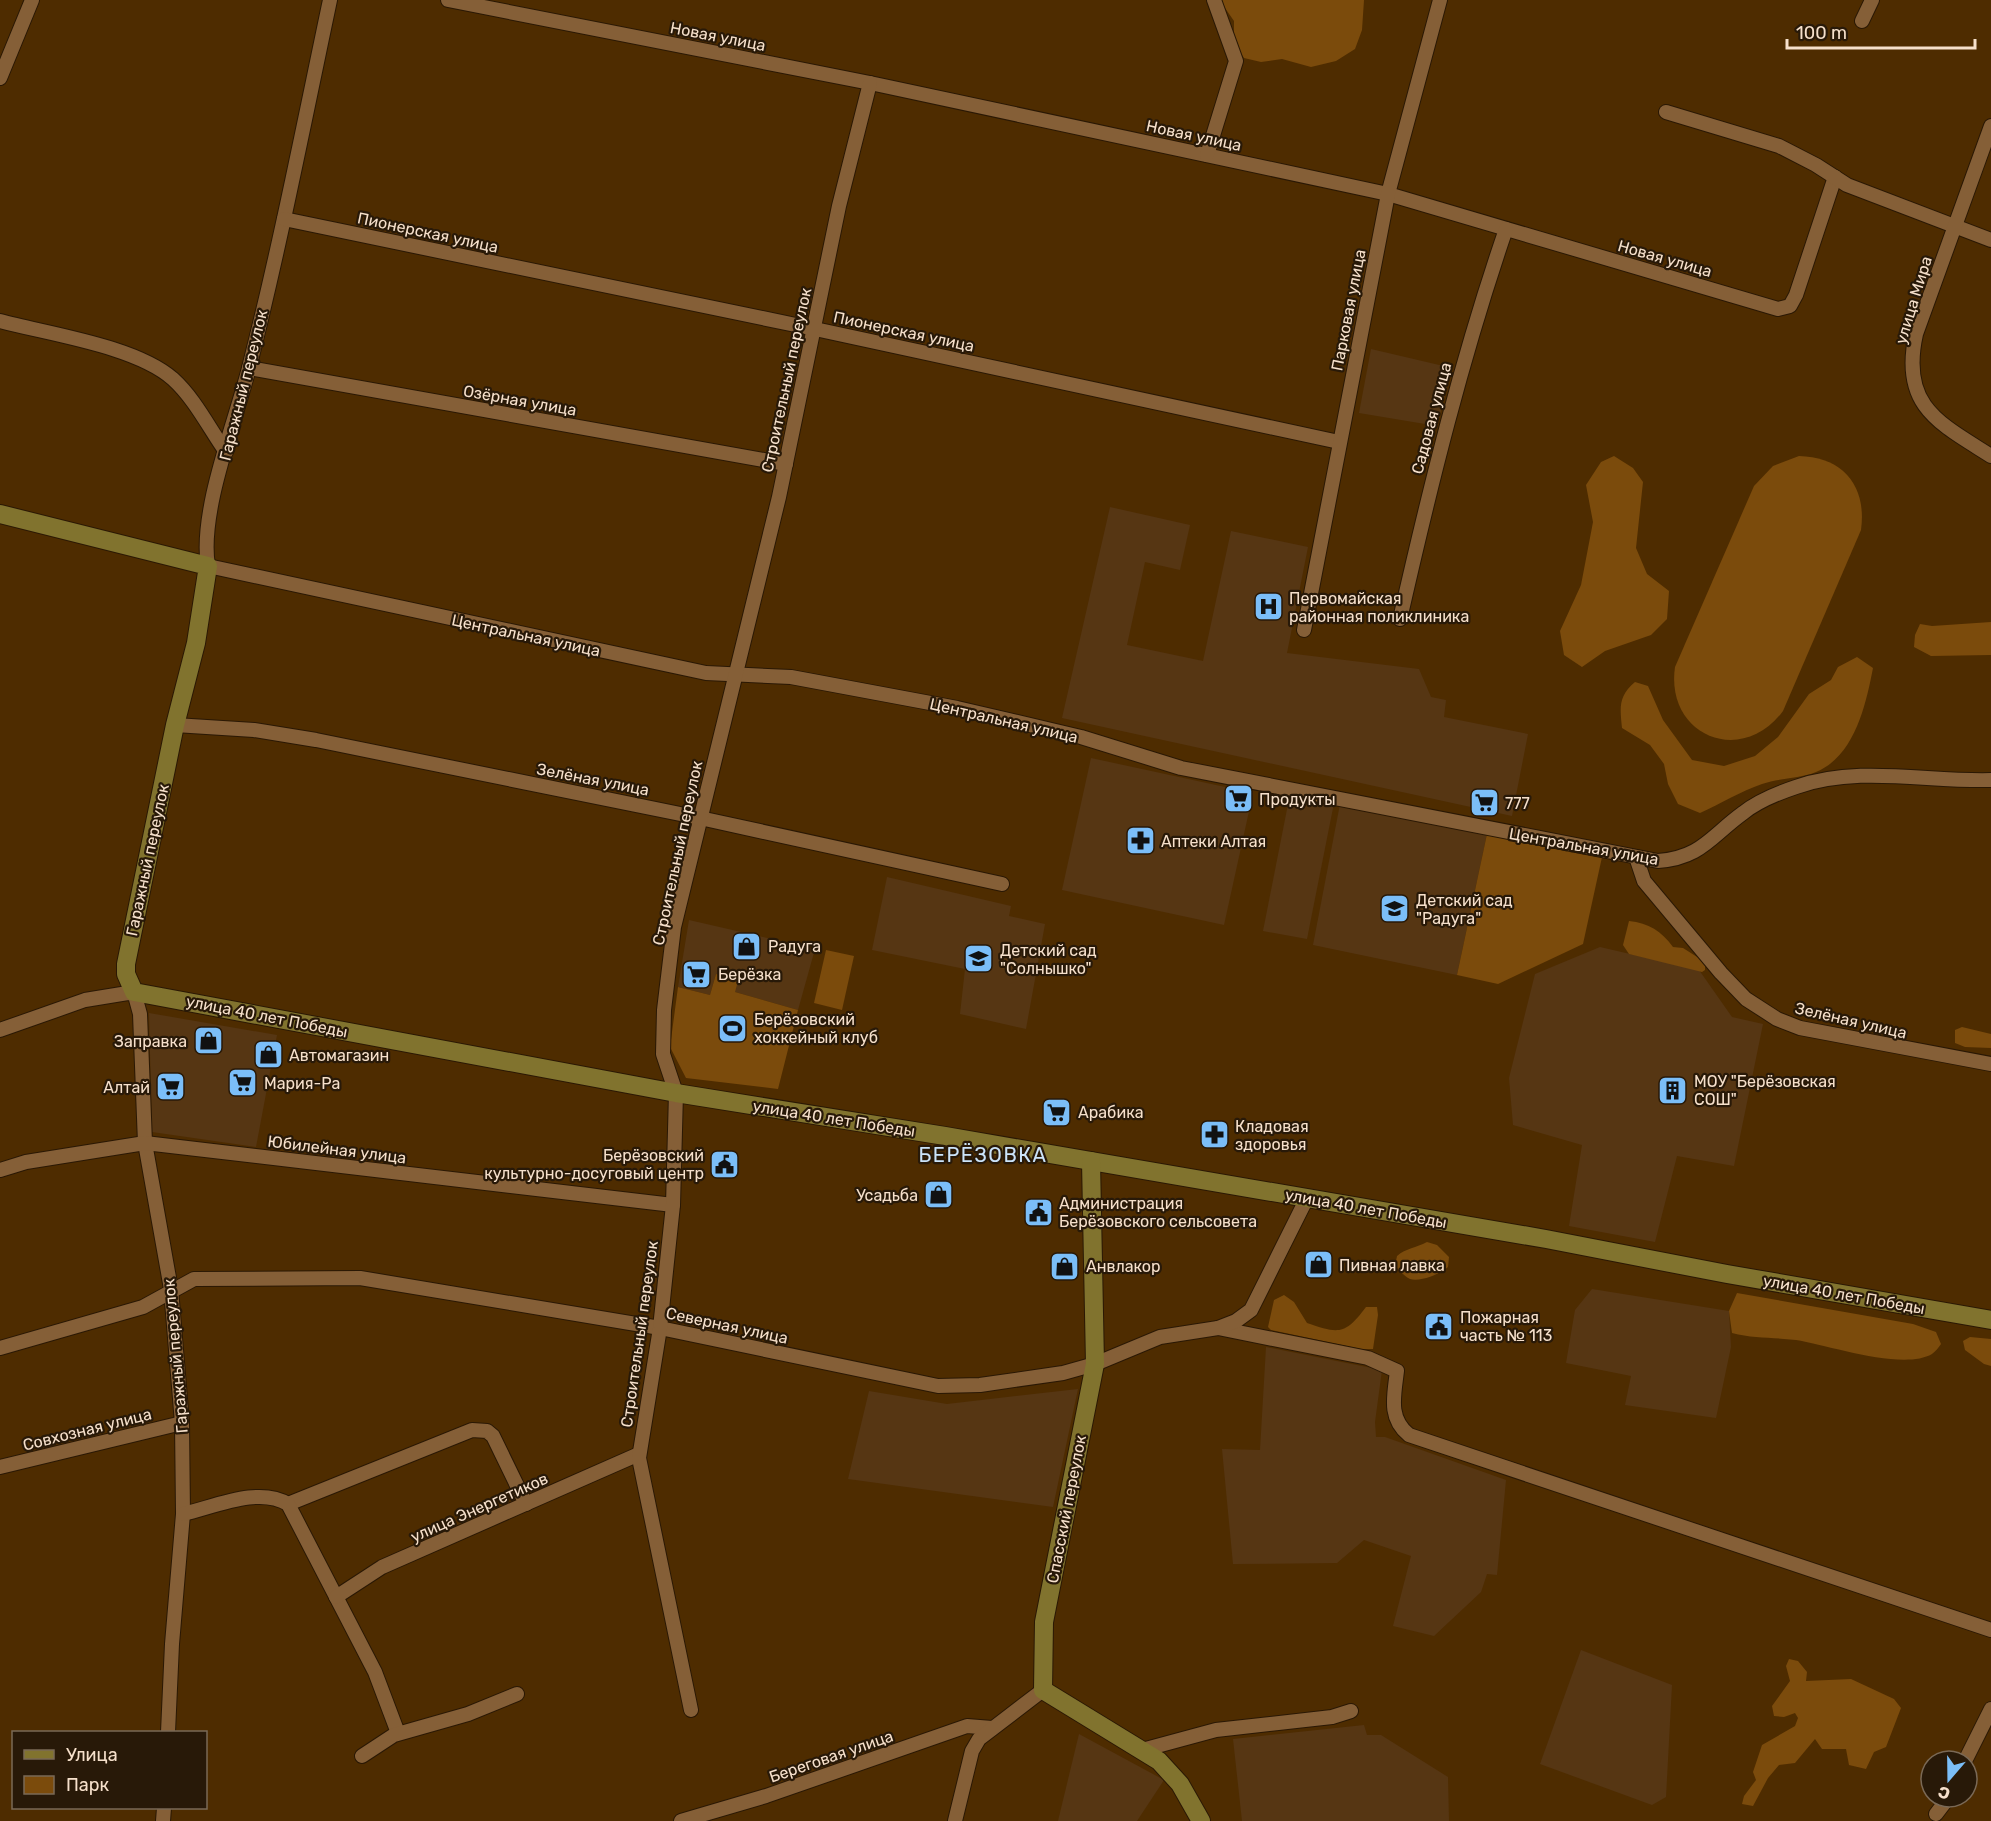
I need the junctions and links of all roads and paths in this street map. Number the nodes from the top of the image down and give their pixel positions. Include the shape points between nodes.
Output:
1 (32, 0) edge
2 (330, 0) edge
3 (448, 0) edge
4 (1214, 0) edge
5 (1440, 0) edge
6 (1872, 0) edge
7 (1862, 21) dead end
8 (0, 78) edge
9 (870, 83) junction
10 (1666, 112) dead end
11 (1991, 126) edge
12 (1207, 155) junction
13 (1835, 177) junction
14 (1388, 194) junction
15 (284, 219) junction
16 (1954, 227) junction
17 (1506, 229) junction
18 (1991, 240) edge
19 (0, 321) edge
20 (815, 329) junction
21 (249, 368) junction
22 (1339, 442) junction
23 (226, 452) junction
24 (1991, 456) edge
25 (786, 464) junction
26 (0, 514) edge
27 (208, 566) junction
28 (1400, 619) dead end
29 (1304, 630) dead end
30 (734, 677) junction
31 (174, 725) junction
32 (1991, 780) edge
33 (700, 818) junction
34 (1636, 857) junction
35 (1002, 884) dead end
36 (134, 992) junction
37 (0, 1030) edge
38 (1991, 1064) edge
39 (676, 1093) junction
40 (145, 1143) junction
41 (1091, 1161) junction
42 (0, 1170) edge
43 (1307, 1198) junction
44 (673, 1205) junction
45 (171, 1289) junction
46 (1991, 1320) edge
47 (660, 1328) junction
48 (1218, 1328) junction
49 (0, 1348) edge
50 (1095, 1364) junction
51 (182, 1423) junction
52 (639, 1454) junction
53 (0, 1467) edge
54 (288, 1504) junction
55 (526, 1504) junction
56 (183, 1514) junction
57 (336, 1597) junction
58 (1991, 1630) edge
59 (1043, 1690) junction
60 (517, 1694) dead end
61 (1991, 1709) edge
62 (691, 1710) dead end
63 (1351, 1711) dead end
64 (992, 1728) junction
65 (168, 1731) edge
66 (398, 1733) junction
67 (1971, 1749) edge
68 (1142, 1750) junction
69 (362, 1756) dead end
70 (1940, 1809) edge
71 (1936, 1814) dead end
72 (681, 1821) edge
73 (956, 1821) edge
74 (1202, 1821) edge

1 - 8 street
2 - 15 street, Гаражный переулок
3 - 9 street, Новая улица
4 - 12 street via 1236,61
5 - 14 street, Парковая улица
6 - 7 street
9 - 12 street, Новая улица
9 - 20 street, Строительный переулок via 839,206
10 - 13 street via 1779,146
11 - 16 street, улица Мира
12 - 14 street, Новая улица
13 - 16 street via 1846,185
13 - 17 street, Новая улица via 1796,295 1790,306 1778,309
14 - 17 street, Новая улица
14 - 22 street, Парковая улица
15 - 20 street, Пионерская улица
15 - 21 street, Гаражный переулок
16 - 18 street
16 - 24 street, улица Мира via 1917,334 1912,361 1915,381 1924,404 1940,424
17 - 28 street, Садовая улица via 1464,356
19 - 23 street via 134,357 161,370 189,396
20 - 22 street, Пионерская улица
20 - 25 street, Строительный переулок
21 - 23 street, Гаражный переулок
21 - 25 street, Озёрная улица
22 - 29 street, Парковая улица
23 - 27 street, Гаражный переулок via 205,531
25 - 30 street, Строительный переулок
26 - 27 street, Центральная улица
27 - 30 street, Центральная улица
27 - 31 street, Гаражный переулок via 196,643
30 - 33 street, Строительный переулок
30 - 34 street, Центральная улица via 790,677 946,706 1081,737 1181,768
31 - 33 street, Зелёная улица via 254,730 316,740
31 - 36 street, Гаражный переулок via 126,964
32 - 34 street, Центральная улица via 1846,776 1825,779 1796,787 1745,811 1690,856 1658,861
33 - 35 street, Зелёная улица
33 - 39 street, Строительный переулок via 674,927 664,1010 663,1054
34 - 38 street, Зелёная улица via 1644,881 1721,973 1746,999 1777,1019 1800,1028
36 - 37 street, улица 40 лет Победы via 85,1000
36 - 39 street, улица 40 лет Победы
36 - 40 street, Гаражный переулок via 140,1014
39 - 41 street, улица 40 лет Победы
39 - 44 street, Строительный переулок
40 - 42 street, Юбилейная улица via 26,1162
40 - 44 street, Юбилейная улица
40 - 45 street, Гаражный переулок
41 - 43 street, улица 40 лет Победы
41 - 50 street, Спасский переулок
43 - 46 street, улица 40 лет Победы
43 - 48 street, Северная улица via 1251,1310
44 - 47 street, Строительный переулок
45 - 47 street, Северная улица via 194,1279 360,1278
45 - 49 street, Северная улица via 130,1311
45 - 51 street, Гаражный переулок
47 - 50 street, Северная улица via 938,1386 1022,1381
47 - 52 street, Строительный переулок
48 - 50 street, Северная улица via 1160,1337
48 - 58 street via 1368,1358 1391,1368 1396,1371 1394,1418 1409,1435
50 - 59 street, Спасский переулок via 1044,1622
51 - 53 street, Совхозная улица
51 - 56 street, Гаражный переулок
52 - 55 street, улица Энергетиков
52 - 62 street, Строительный переулок
54 - 55 street via 481,1429 493,1436
54 - 56 street via 279,1498 255,1497
54 - 57 street
55 - 57 street, улица Энергетиков via 382,1567
56 - 65 street, Гаражный переулок
57 - 66 street via 375,1672
59 - 64 street
59 - 68 street
60 - 66 street via 468,1714
61 - 67 street
63 - 68 street via 1332,1717 1216,1730
64 - 72 street, Береговая улица via 967,1726 766,1796
64 - 73 street via 972,1751
66 - 69 street
68 - 74 street via 1159,1761 1180,1784
70 - 71 street

